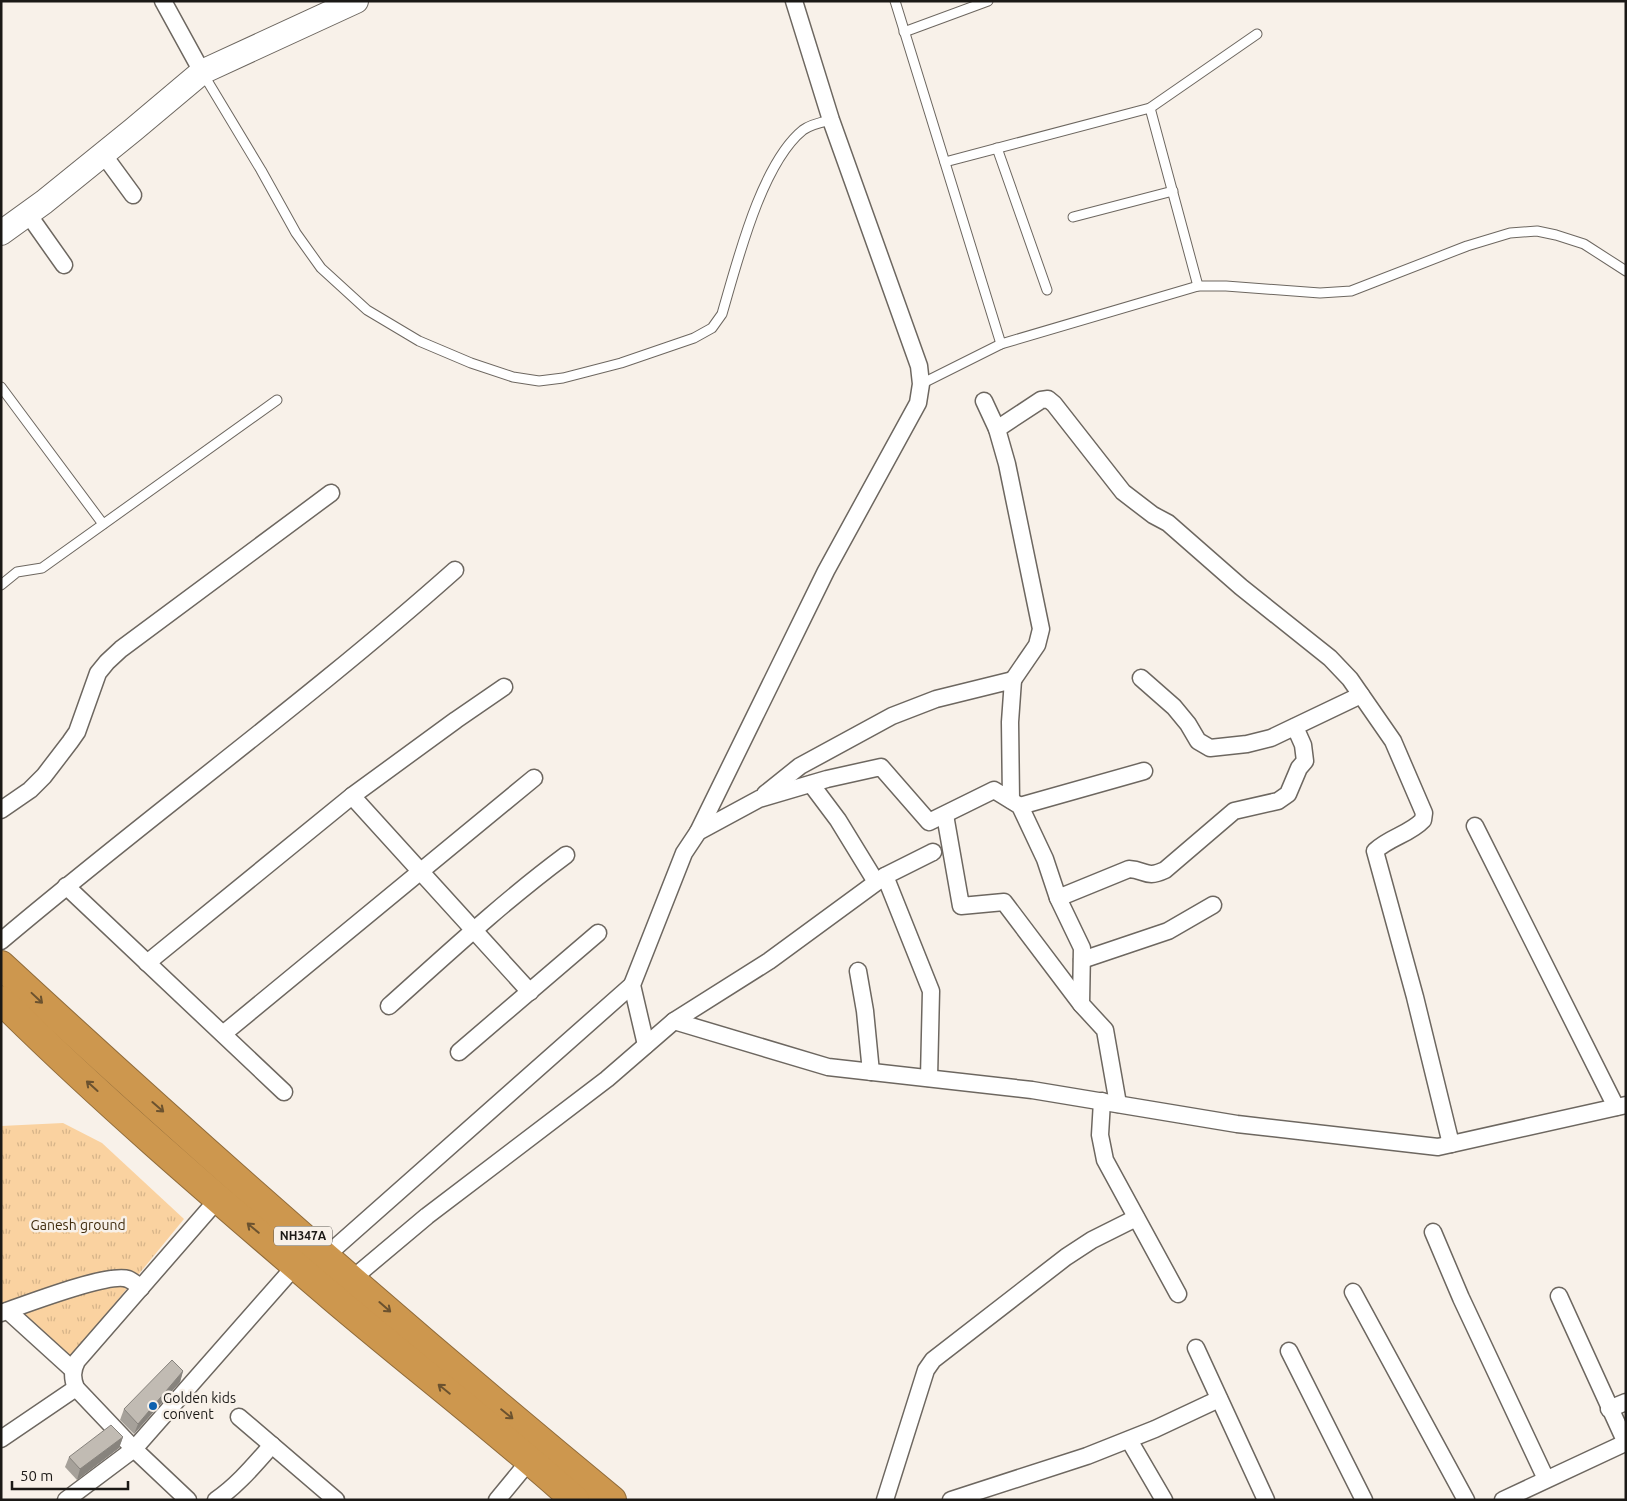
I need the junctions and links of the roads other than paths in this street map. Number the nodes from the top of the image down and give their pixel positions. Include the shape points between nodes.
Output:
1 (163, 1) edge
2 (356, 1) edge
3 (794, 1) edge
4 (894, 1) edge
5 (988, 1) edge
6 (331, 6) edge
7 (904, 32) junction
8 (1257, 34) dead end
9 (202, 72) junction
10 (1150, 108) junction
11 (831, 120) junction
12 (997, 148) junction
13 (103, 154) junction
14 (945, 162) junction
15 (1173, 190) junction
16 (133, 195) dead end
17 (28, 214) junction
18 (1073, 216) dead end
19 (1, 233) edge
20 (64, 265) dead end
21 (1626, 272) edge
22 (1198, 286) junction
23 (1047, 290) dead end
24 (1002, 344) junction
25 (921, 384) junction
26 (1, 387) edge
27 (277, 400) dead end
28 (984, 401) dead end
29 (997, 429) junction
30 (331, 493) dead end
31 (103, 524) junction
32 (455, 570) dead end
33 (1, 584) edge
34 (1141, 678) dead end
35 (1013, 680) junction
36 (504, 687) dead end
37 (1361, 695) junction
38 (1296, 727) junction
39 (1144, 771) dead end
40 (534, 778) dead end
41 (811, 784) junction
42 (352, 796) junction
43 (759, 799) junction
44 (1016, 803) junction
45 (1, 810) edge
46 (945, 815) junction
47 (1475, 826) dead end
48 (698, 832) junction
49 (933, 852) dead end
50 (566, 855) dead end
51 (420, 870) junction
52 (880, 879) junction
53 (66, 886) junction
54 (1058, 898) junction
55 (1213, 905) dead end
56 (474, 930) junction
57 (598, 933) dead end
58 (1, 941) edge
59 (1082, 960) junction
60 (147, 962) junction
61 (1, 965) edge
62 (858, 971) dead end
63 (632, 985) junction
64 (530, 992) junction
65 (1, 1000) edge
66 (1081, 1004) junction
67 (389, 1006) dead end
68 (674, 1021) junction
69 (223, 1034) junction
70 (646, 1046) junction
71 (459, 1052) dead end
72 (871, 1072) junction
73 (929, 1078) junction
74 (284, 1092) dead end
75 (1110, 1102) junction
76 (1621, 1106) edge
77 (1451, 1144) junction
78 (218, 1200) junction
79 (1136, 1218) junction
80 (1433, 1232) dead end
81 (310, 1265) junction
82 (352, 1279) junction
83 (141, 1288) junction
84 (1354, 1292) dead end
85 (1178, 1294) dead end
86 (1559, 1296) dead end
87 (5, 1312) edge
88 (1196, 1348) dead end
89 (1289, 1350) dead end
90 (73, 1370) junction
91 (76, 1388) junction
92 (1219, 1399) junction
93 (1626, 1402) edge
94 (1609, 1409) junction
95 (239, 1417) dead end
96 (1, 1439) edge
97 (1129, 1440) junction
98 (1626, 1443) edge
99 (272, 1445) junction
100 (134, 1449) junction
101 (530, 1460) junction
102 (1546, 1479) junction
103 (66, 1500) edge
104 (188, 1500) edge
105 (216, 1500) edge
106 (336, 1500) edge
107 (496, 1500) edge
108 (575, 1500) edge
109 (612, 1500) edge
110 (884, 1500) edge
111 (951, 1500) edge
112 (1164, 1500) edge
113 (1266, 1500) edge
114 (1364, 1500) edge
115 (1466, 1500) edge
116 (1503, 1500) edge

1 - 9 street
2 - 6 street
3 - 11 street
4 - 7 lane
5 - 7 lane
6 - 9 street
7 - 14 lane
8 - 10 lane
9 - 11 lane via 296,233 322,268 367,310 419,341 471,363 513,377 539,380 563,378 621,363 675,346 712,328 722,314 756,203 779,159 803,130
9 - 13 street
10 - 12 lane
10 - 15 lane
11 - 25 street via 919,366
12 - 14 lane
12 - 23 lane
13 - 16 street
13 - 17 street
14 - 24 lane
15 - 18 lane
15 - 22 lane
17 - 19 street
17 - 20 street
21 - 22 lane via 1584,244 1538,231 1510,233 1467,246 1351,291 1320,293
22 - 24 lane
24 - 25 lane
25 - 48 street via 918,402 826,571
26 - 31 lane
27 - 31 lane
28 - 29 street
29 - 35 street via 1016,503 1041,629 1037,645
29 - 37 street via 1041,400 1048,399 1123,492 1168,523 1330,658
30 - 45 street via 107,662 98,672 74,737 30,790
31 - 33 lane via 42,568 16,572
32 - 53 street via 399,620
34 - 38 street via 1174,707 1198,740 1210,748 1247,744
35 - 43 street via 936,699 892,716 800,766
35 - 44 street via 1010,722
36 - 42 street
37 - 38 street
37 - 77 street via 1393,741 1424,813 1423,820 1415,828 1383,843 1376,851
38 - 54 street via 1305,761 1288,794 1278,801 1234,811 1157,874 1129,869
39 - 44 street
40 - 51 street
41 - 43 street
41 - 46 street via 880,767 929,822
41 - 52 street
42 - 51 street
42 - 60 street
43 - 48 street
44 - 46 street via 994,790
44 - 54 street via 1045,859
46 - 66 street via 961,906 1004,902
47 - 76 street
48 - 63 street via 684,853
49 - 52 street
50 - 56 street
51 - 56 street
51 - 69 street
52 - 68 street via 769,961
52 - 73 street via 931,992
53 - 58 street
53 - 60 street
54 - 59 street via 1082,948
55 - 59 street via 1168,931
56 - 64 street
56 - 67 street
57 - 64 street
59 - 66 street
60 - 69 street
61 -> 81 highway, NH347A via 106,1062
62 - 72 street
63 - 70 street
63 - 81 street
64 - 71 street
78 -> 65 highway, NH347A
66 - 75 street via 1105,1030
68 - 70 street
68 - 72 street via 828,1067
69 - 74 street
70 - 82 street via 607,1080 427,1216
72 - 73 street
73 - 75 street
75 - 77 street via 1237,1124 1438,1147
75 - 79 street via 1100,1135 1105,1160
76 - 77 street
81 -> 78 highway, NH347A
78 - 83 street
79 - 85 street
79 - 110 street via 1066,1257 933,1360 926,1370
80 - 102 street
81 - 82 highway, NH347A
81 - 100 street
101 -> 81 highway, NH347A via 339,1302
82 -> 109 highway, NH347A
83 - 87 street via 128,1279 112,1278
83 - 90 street via 77,1361
84 - 115 street
86 - 94 street
87 - 90 street
88 - 92 street
89 - 114 street
90 - 91 street
91 - 96 street
91 - 100 street
92 - 97 street
92 - 113 street
93 - 94 street
94 - 98 street
95 - 99 street
97 - 111 street
97 - 112 street
98 - 102 street
99 - 105 street
99 - 106 street
100 - 103 street
100 - 104 street
101 - 107 street
101 - 108 highway, NH347A
102 - 116 street

